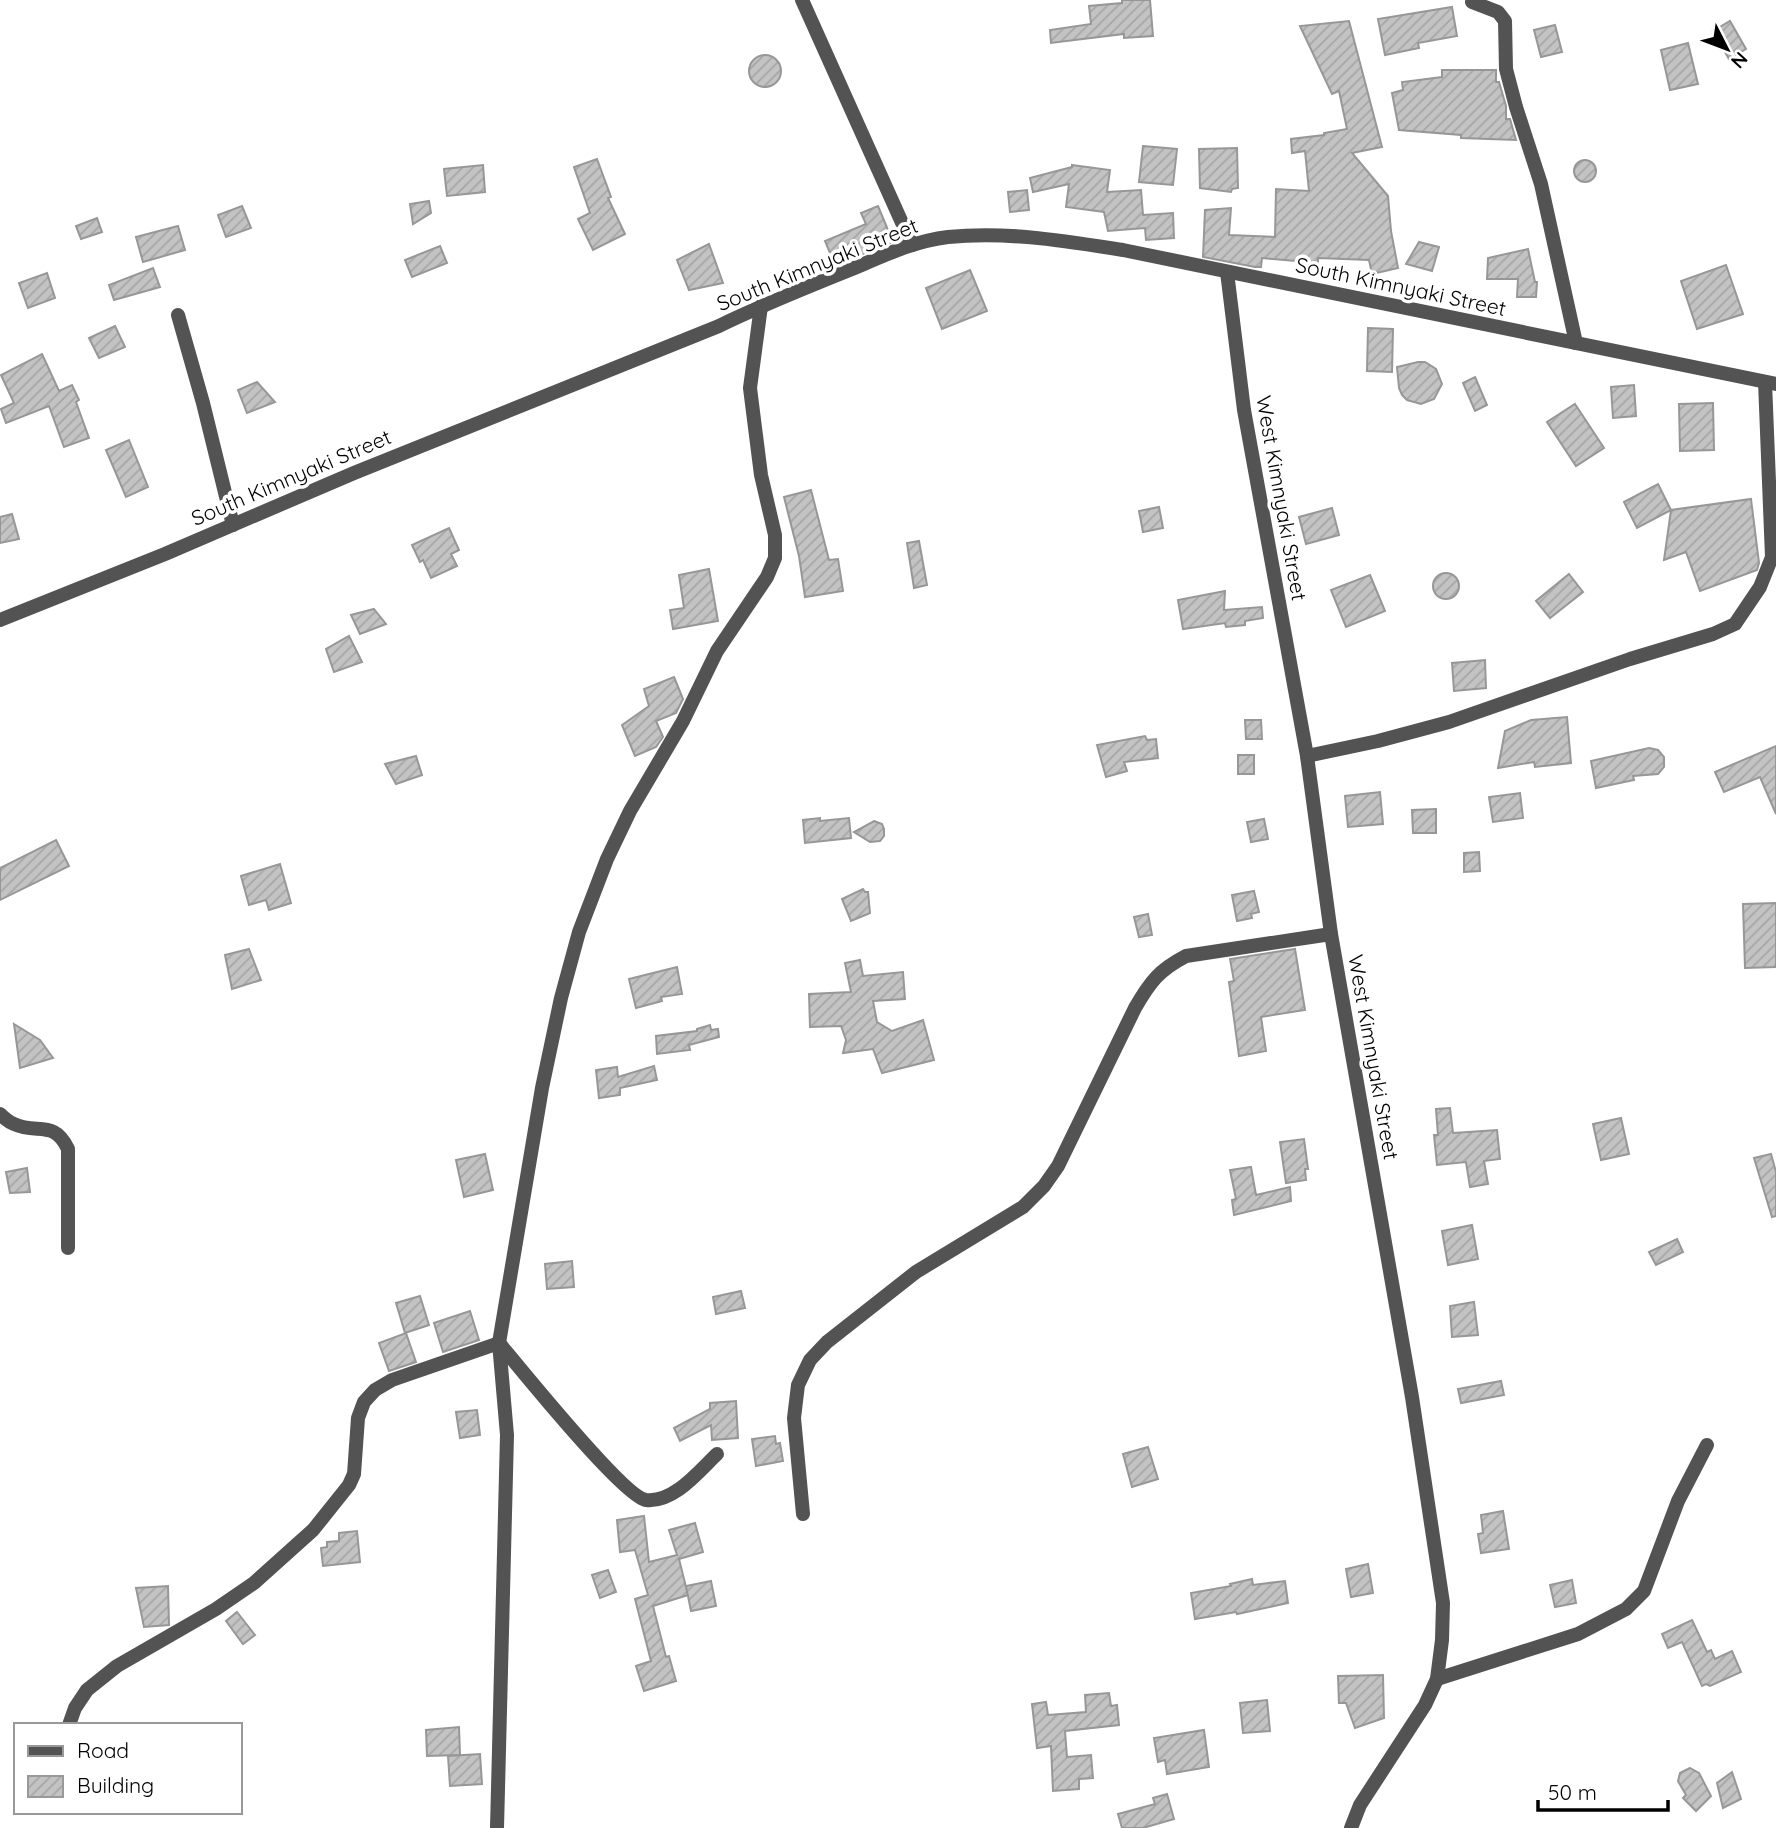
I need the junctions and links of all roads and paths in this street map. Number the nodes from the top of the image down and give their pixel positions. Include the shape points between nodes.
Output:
1 (802, 0) edge
2 (1472, 2) dead end
3 (912, 245) junction
4 (1227, 272) junction
5 (761, 306) junction
6 (178, 315) dead end
7 (1576, 343) junction
8 (1771, 383) edge
9 (233, 525) junction
10 (0, 620) edge
11 (1307, 756) junction
12 (1331, 934) junction
13 (0, 1114) edge
14 (68, 1248) dead end
15 (499, 1343) junction
16 (1707, 1446) dead end
17 (717, 1454) dead end
18 (803, 1514) dead end
19 (1437, 1679) junction
20 (70, 1723) edge
21 (497, 1828) edge
22 (1352, 1828) edge

1 - 3 street
2 - 7 street via 1498,12 1505,21 1506,69 1541,184
3 - 4 street, South Kimnyaki Street via 946,237 1049,239
3 - 5 street, South Kimnyaki Street
4 - 7 street, South Kimnyaki Street
4 - 11 street, West Kimnyaki Street via 1244,410
5 - 9 street, South Kimnyaki Street
5 - 15 street via 750,388 775,558 717,651 683,721 630,811 579,932 542,1088
6 - 9 street
7 - 8 street, South Kimnyaki Street
8 - 11 street via 1772,557 1760,587 1735,624 1459,718
9 - 10 street, South Kimnyaki Street
11 - 12 street, West Kimnyaki Street
12 - 18 street via 1186,956 1150,982 1044,1186 1023,1207 916,1272 810,1360 798,1385 794,1418
12 - 19 street, West Kimnyaki Street via 1439,1571 1443,1603
13 - 14 street via 12,1124 55,1132 63,1139 68,1149
15 - 17 street via 615,1477 639,1497 668,1494 686,1484
15 - 20 street via 374,1390 358,1418 354,1474 313,1530 254,1583 117,1666 87,1690
15 - 21 street via 507,1435
16 - 19 street via 1678,1501 1644,1591 1626,1609 1578,1634
19 - 22 street, West Kimnyaki Street via 1426,1705 1360,1805

